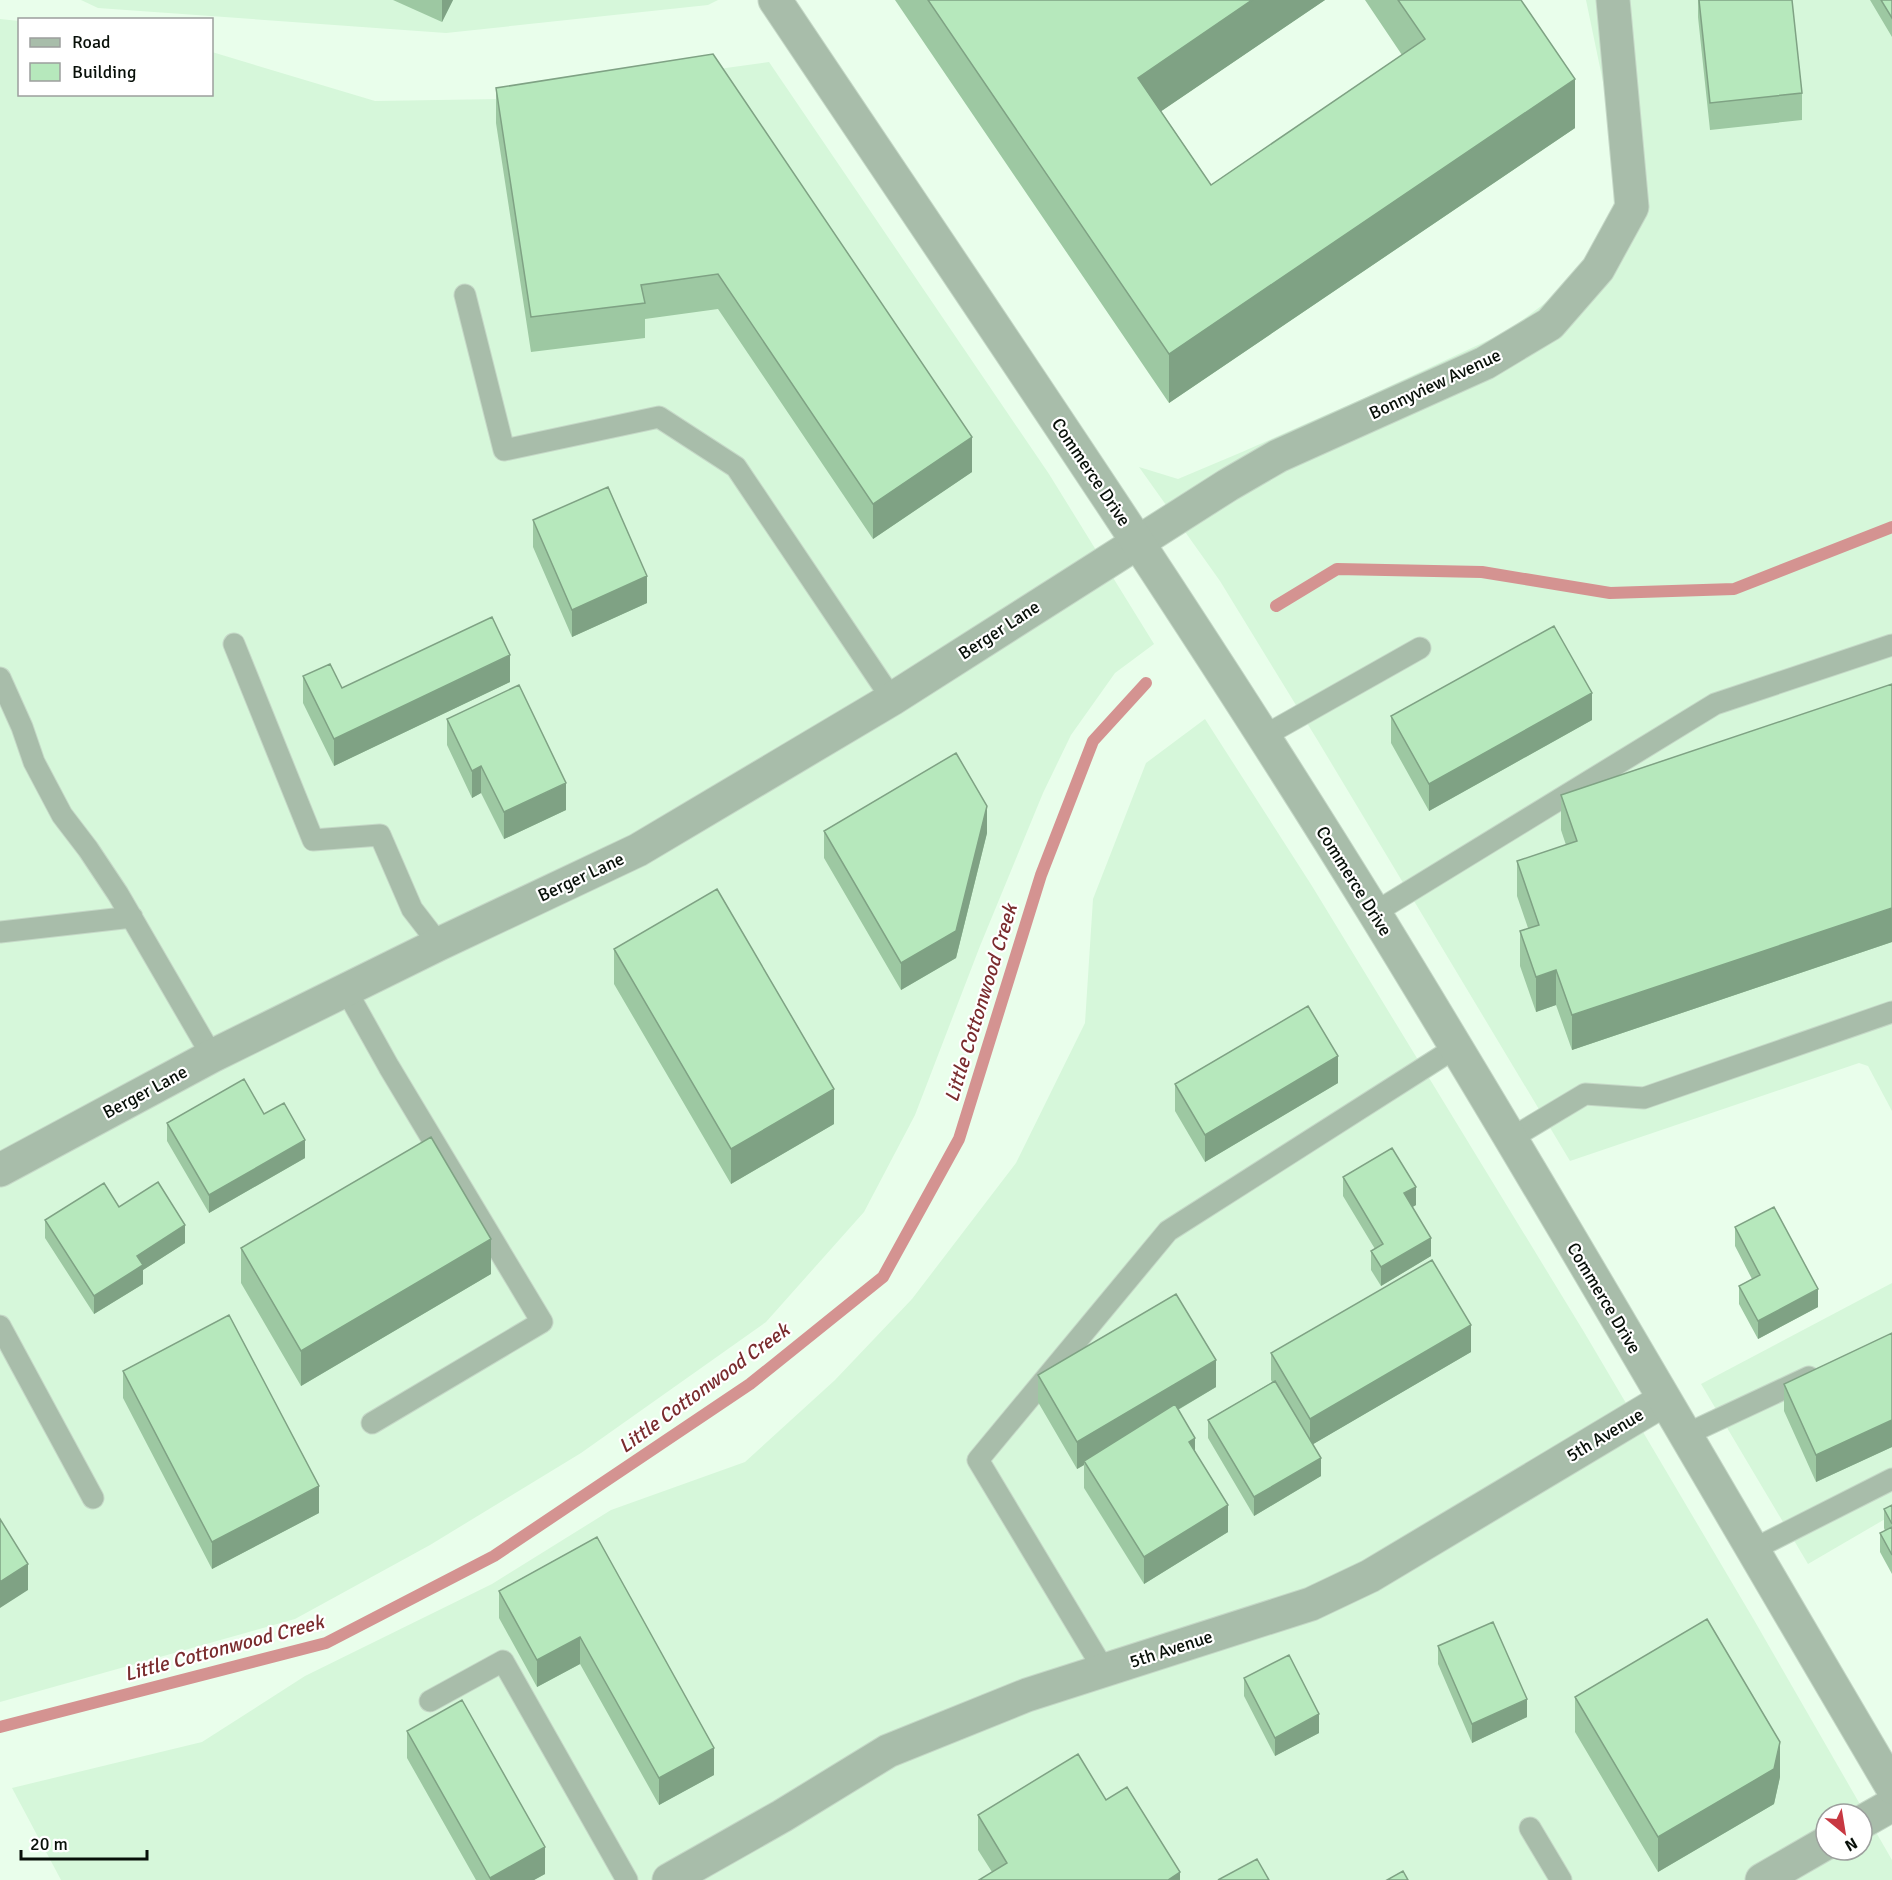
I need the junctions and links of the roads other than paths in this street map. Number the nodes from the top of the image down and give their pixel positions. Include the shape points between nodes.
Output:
1 (775, 0) edge
2 (1613, 0) edge
3 (465, 295) dead end
4 (1138, 542) junction
5 (234, 644) dead end
6 (1892, 645) edge
7 (1420, 648) dead end
8 (0, 678) edge
9 (892, 699) junction
10 (1264, 736) junction
11 (1374, 913) junction
12 (132, 918) junction
13 (0, 932) edge
14 (439, 944) junction
15 (346, 990) junction
16 (1892, 1012) edge
17 (1455, 1048) junction
18 (212, 1056) junction
19 (1510, 1139) junction
20 (0, 1170) edge
21 (0, 1326) edge
22 (1830, 1368) edge
23 (1664, 1400) junction
24 (372, 1423) dead end
25 (1685, 1435) junction
26 (1892, 1479) edge
27 (93, 1498) dead end
28 (1752, 1550) junction
29 (1104, 1670) junction
30 (430, 1701) dead end
31 (1892, 1787) edge
32 (1892, 1805) edge
33 (1874, 1815) edge
34 (1530, 1828) dead end
35 (1814, 1850) edge
36 (627, 1880) edge
37 (669, 1880) edge
38 (1561, 1880) edge
39 (1762, 1880) edge

1 - 4 street, Commerce Drive
2 - 4 street, Bonnyview Avenue via 1632,207 1599,269 1550,324 1485,363 1278,456
3 - 9 lane via 504,450 659,417 736,467
4 - 9 street, Berger Lane
4 - 10 street, Commerce Drive
5 - 14 lane via 313,840 380,835 412,909
6 - 11 lane via 1715,705
7 - 10 lane
8 - 12 lane via 34,762 62,815
9 - 14 street, Berger Lane via 638,850
10 - 11 street, Commerce Drive
11 - 17 street, Commerce Drive
12 - 13 lane
12 - 18 lane
14 - 15 street, Berger Lane
15 - 18 street, Berger Lane
15 - 24 lane via 542,1322
16 - 19 lane via 1644,1098 1585,1094
17 - 19 street, Commerce Drive
17 - 29 lane via 1167,1231 978,1460
18 - 20 street, Berger Lane
19 - 23 street, Commerce Drive
21 - 27 lane
22 - 25 lane
23 - 25 street, Commerce Drive
23 - 29 street, 5th Avenue via 1370,1576 1311,1604
25 - 28 street, Commerce Drive
26 - 28 lane
28 - 31 street, Commerce Drive
29 - 37 street, 5th Avenue via 1027,1695 888,1751
30 - 36 lane via 503,1661
32 - 33 street
34 - 38 lane
35 - 39 street

